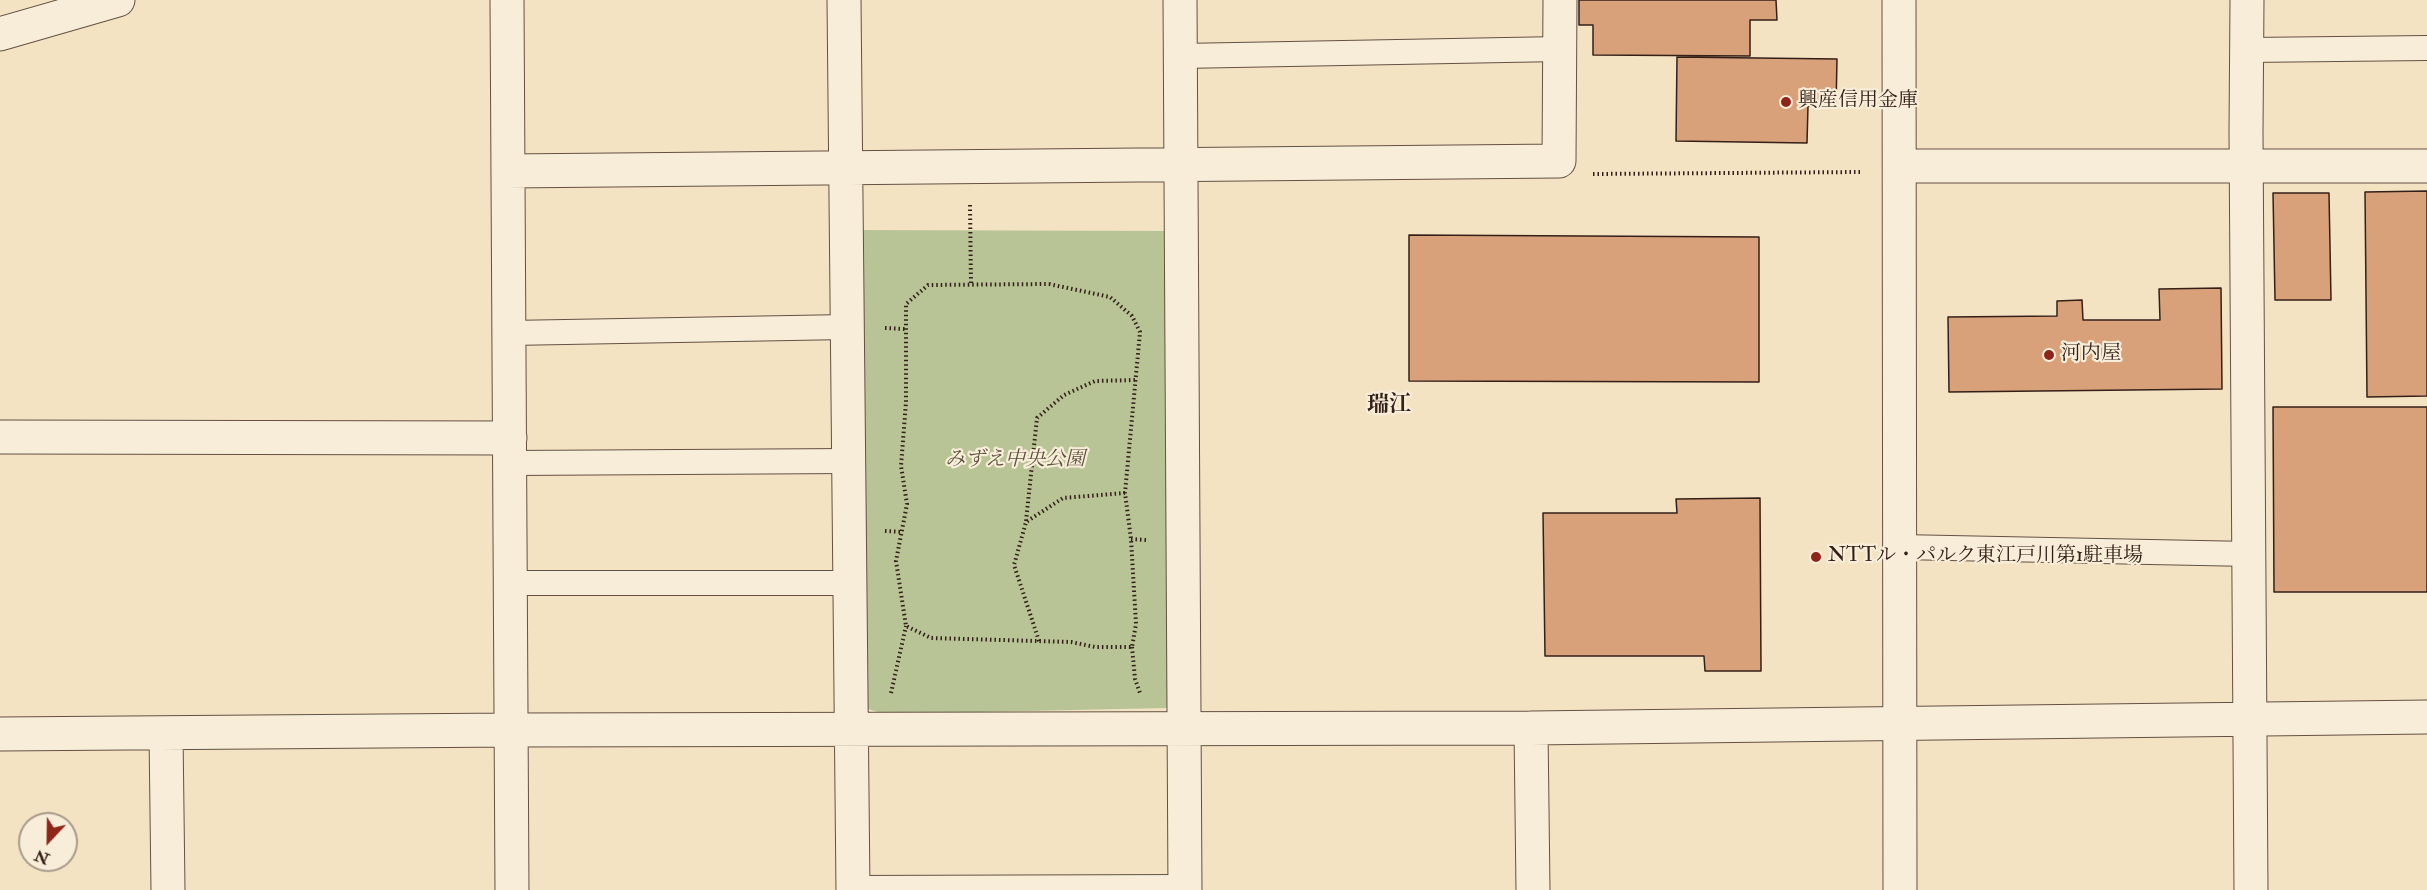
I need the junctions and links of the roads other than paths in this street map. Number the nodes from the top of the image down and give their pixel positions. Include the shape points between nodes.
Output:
1 (118, 0) edge
2 (507, 0) edge
3 (844, 0) edge
4 (1180, 0) edge
5 (1560, 0) edge
6 (1899, 0) edge
7 (2247, 0) edge
8 (0, 34) edge
9 (2427, 48) edge
10 (1560, 49) junction
11 (2248, 50) junction
12 (1181, 56) junction
13 (1181, 165) junction
14 (2247, 165) junction
15 (1900, 166) junction
16 (2427, 166) edge
17 (846, 168) junction
18 (508, 171) junction
19 (847, 327) junction
20 (509, 333) junction
21 (0, 437) edge
22 (510, 451) junction
23 (849, 461) junction
24 (1900, 547) junction
25 (2250, 554) junction
26 (511, 583) junction
27 (850, 583) junction
28 (2427, 717) edge
29 (2250, 718) junction
30 (1900, 723) junction
31 (1531, 728) junction
32 (851, 729) junction
33 (1185, 729) junction
34 (511, 730) junction
35 (0, 734) edge
36 (166, 734) junction
37 (852, 889) edge
38 (1185, 889) edge
39 (168, 890) edge
40 (512, 890) edge
41 (1533, 890) edge
42 (1900, 890) edge
43 (2251, 890) edge

1 - 8 street
2 - 18 street
3 - 17 street
4 - 12 street
5 - 10 street
6 - 15 street
7 - 11 street
9 - 11 lane
10 - 12 lane
10 - 13 street via 1559,161
11 - 14 street
12 - 13 street
13 - 17 street
13 - 33 street
14 - 15 street
14 - 16 street
14 - 25 street
15 - 24 street
17 - 18 street
17 - 19 street
18 - 20 street
19 - 20 lane
19 - 23 street
20 - 22 street
21 - 22 street
22 - 23 lane
22 - 26 street
23 - 27 street
24 - 25 lane
24 - 30 street
25 - 29 street
26 - 27 lane
26 - 34 street
27 - 32 street
28 - 29 street
29 - 30 street
29 - 43 street
30 - 31 street
30 - 42 street
31 - 33 street
31 - 41 street
32 - 33 street
32 - 34 street
32 - 37 street
33 - 38 street
34 - 36 street
34 - 40 street
35 - 36 street
36 - 39 street
37 - 38 lane

